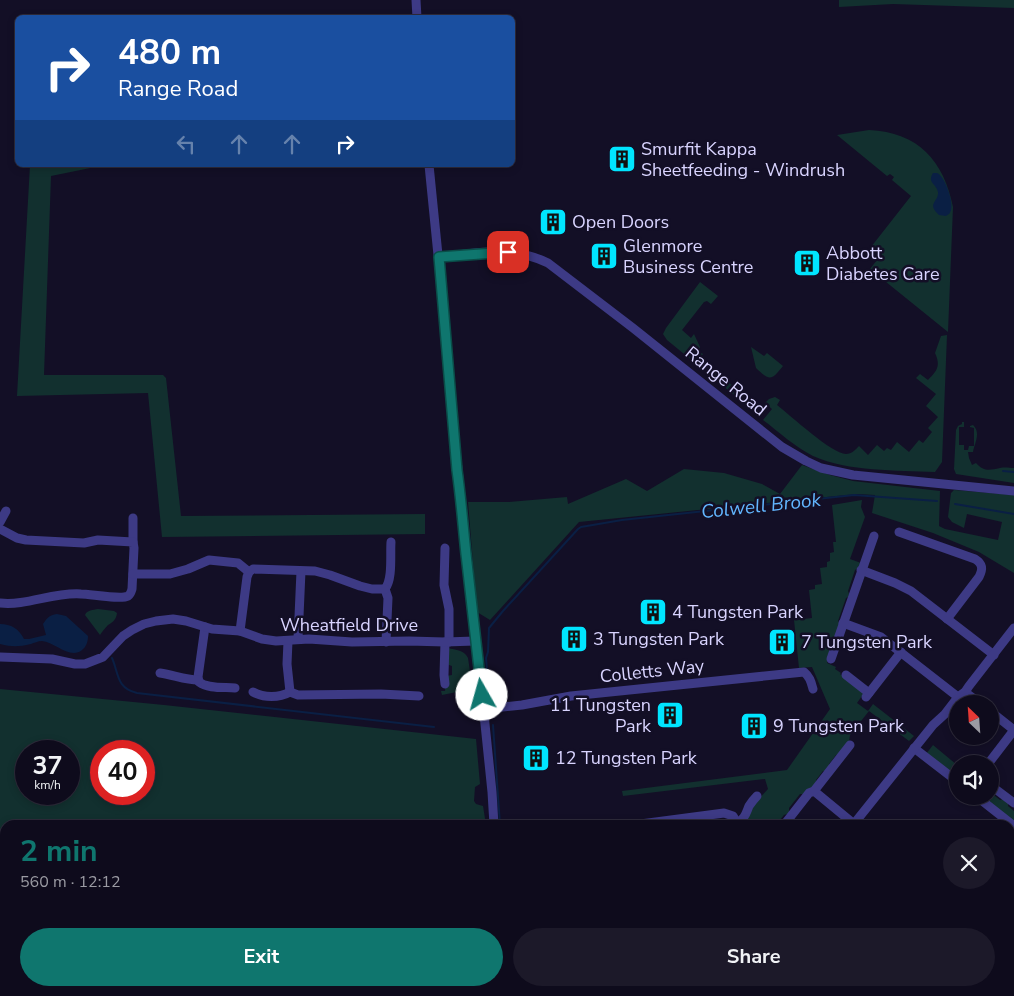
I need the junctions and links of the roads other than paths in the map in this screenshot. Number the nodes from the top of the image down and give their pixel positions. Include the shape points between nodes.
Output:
1 (416, 0) edge
2 (417, 15) edge
3 (429, 167) edge
4 (439, 257) junction
5 (1014, 491) edge
6 (6, 511) dead end
7 (133, 518) dead end
8 (0, 522) edge
9 (0, 529) edge
10 (900, 532) dead end
11 (874, 536) dead end
12 (133, 542) junction
13 (391, 542) dead end
14 (444, 548) dead end
15 (862, 570) junction
16 (301, 571) junction
17 (249, 572) junction
18 (133, 574) junction
19 (384, 589) junction
20 (0, 603) edge
21 (947, 619) junction
22 (843, 623) junction
23 (205, 627) junction
24 (1014, 628) edge
25 (240, 631) junction
26 (298, 640) junction
27 (288, 641) junction
28 (475, 641) junction
29 (386, 642) junction
30 (447, 642) junction
31 (901, 652) junction
32 (994, 655) junction
33 (0, 657) edge
34 (831, 659) dead end
35 (160, 673) dead end
36 (846, 675) dead end
37 (198, 680) junction
38 (445, 684) dead end
39 (236, 688) dead end
40 (813, 689) dead end
41 (253, 692) dead end
42 (290, 692) junction
43 (962, 695) joint
44 (420, 696) dead end
45 (484, 708) junction
46 (949, 710) edge
47 (999, 717) edge
48 (1013, 726) edge
49 (850, 745) dead end
50 (914, 748) junction
51 (994, 755) edge
52 (949, 775) edge
53 (814, 791) junction
54 (999, 792) edge
55 (757, 796) dead end
56 (1014, 804) edge
57 (987, 805) edge
58 (494, 820) edge
59 (671, 820) edge
60 (735, 820) edge
61 (742, 820) edge
62 (788, 820) edge
63 (848, 820) edge
64 (856, 820) edge
65 (1004, 820) edge

1 - 2 street
3 - 4 street
4 - 5 street, Range Road via 508,252 536,257 548,263 782,447 806,462 853,475
4 - 28 street
6 - 8 street
7 - 12 street
9 - 12 street via 17,538 35,541
10 - 21 street via 980,562 982,572
11 - 15 street
12 - 18 street
13 - 19 street via 389,578
14 - 30 street via 444,588 449,609
15 - 21 street via 912,591
15 - 22 street
16 - 17 street via 254,569
16 - 19 street via 323,573 360,586
16 - 26 street
17 - 18 street via 238,564 209,560 170,574
17 - 25 street
18 - 20 street via 132,589 126,597 77,593
19 - 29 street via 388,598
21 - 32 street
22 - 31 street via 878,635
22 - 34 street
23 - 25 street, Wheatfield Drive
23 - 33 street, Wheatfield Drive via 186,620 156,620 132,630 103,656 85,664
23 - 37 street
24 - 32 street
25 - 27 street, Wheatfield Drive via 266,640
26 - 27 street, Wheatfield Drive
26 - 29 street, Wheatfield Drive
27 - 42 street
28 - 30 street, Wheatfield Drive
28 - 45 street
29 - 30 street, Wheatfield Drive
30 - 38 street
31 - 36 street via 867,695
31 - 43 street
32 - 43 street
35 - 37 street
37 - 39 street via 203,685
40 - 45 street, Colletts Way via 804,672
41 - 42 street via 275,696
42 - 44 street via 298,695
45 - 58 street
46 - 50 street
47 - 48 street
48 - 51 street
49 - 53 street
50 - 52 street
50 - 64 street
53 - 62 street via 808,793
53 - 63 street
54 - 56 street
55 - 61 street
57 - 65 street
59 - 60 street via 724,813

